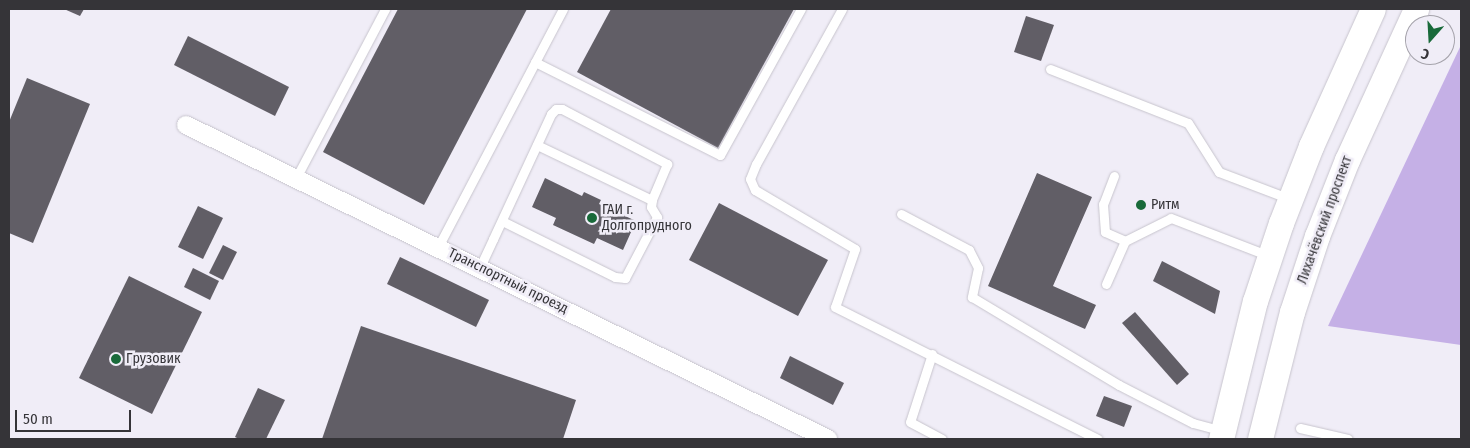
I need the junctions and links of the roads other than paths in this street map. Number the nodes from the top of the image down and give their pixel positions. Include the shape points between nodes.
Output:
1 (385, 9) edge
2 (563, 9) edge
3 (801, 9) edge
4 (842, 9) edge
5 (1373, 9) edge
6 (1416, 9) edge
7 (535, 62) junction
8 (1050, 69) dead end
9 (186, 125) dead end
10 (537, 145) junction
11 (1114, 176) dead end
12 (296, 178) junction
13 (1290, 199) junction
14 (652, 200) junction
15 (901, 214) dead end
16 (502, 221) junction
17 (1125, 242) junction
18 (438, 247) junction
19 (1270, 256) junction
20 (480, 268) junction
21 (1106, 284) dead end
22 (932, 354) junction
23 (1300, 428) dead end
24 (1222, 435) edge
25 (828, 439) edge
26 (942, 439) edge
27 (1098, 439) edge
28 (1260, 439) edge
29 (1348, 439) edge

1 - 12 lane
2 - 7 lane
3 - 7 lane via 720,156
4 - 22 lane via 750,179 755,190 855,249 835,307
5 - 13 main road
6 - 28 main road, Лихачёвский проспект via 1347,160 1317,236 1292,312
7 - 18 lane
8 - 13 lane via 1188,123 1219,172
9 - 12 street, Транспортный проезд
10 - 14 lane
10 - 14 lane via 551,114 562,109 665,160 666,170
10 - 16 lane
11 - 17 lane via 1103,204 1105,232
12 - 18 street, Транспортный проезд
13 - 19 main road
14 - 16 lane via 651,207 657,217 625,278 615,278
15 - 24 lane via 969,250 978,268 972,297 1119,385
16 - 20 lane
17 - 19 lane via 1171,218
17 - 21 lane
18 - 20 street, Транспортный проезд
19 - 24 main road via 1233,383
20 - 25 street, Транспортный проезд
22 - 26 lane via 910,422
22 - 27 lane
23 - 29 lane

